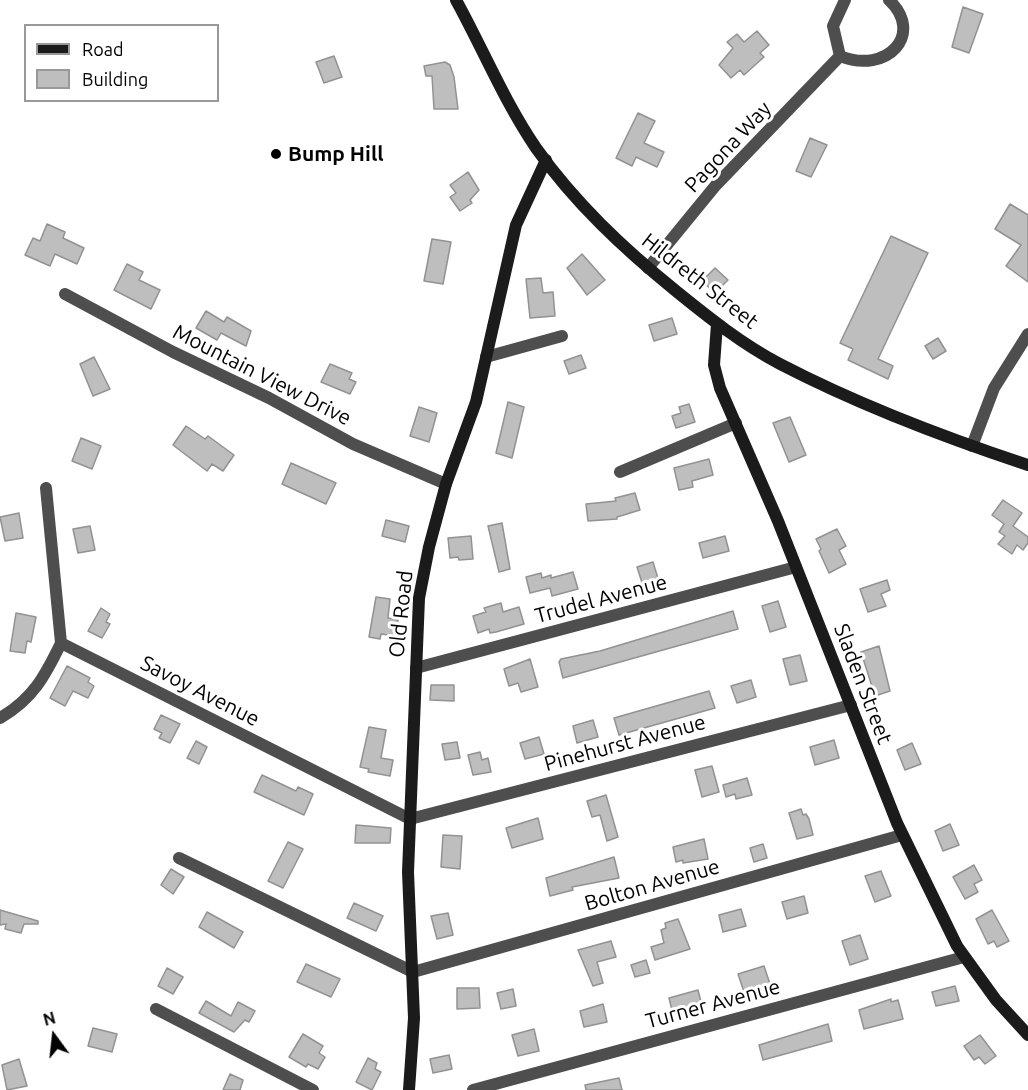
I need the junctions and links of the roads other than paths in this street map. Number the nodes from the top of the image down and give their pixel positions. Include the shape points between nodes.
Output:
1 (456, 0) edge
2 (845, 0) edge
3 (889, 0) edge
4 (840, 56) junction
5 (546, 160) junction
6 (648, 268) junction
7 (65, 294) dead end
8 (717, 324) junction
9 (1028, 334) edge
10 (562, 336) dead end
11 (486, 357) junction
12 (736, 423) junction
13 (972, 446) junction
14 (1028, 465) edge
15 (620, 472) dead end
16 (446, 484) junction
17 (45, 488) dead end
18 (796, 567) junction
19 (62, 643) junction
20 (416, 668) junction
21 (851, 705) junction
22 (0, 718) edge
23 (410, 819) junction
24 (902, 835) junction
25 (178, 858) dead end
26 (964, 957) junction
27 (413, 972) junction
28 (156, 1009) dead end
29 (1028, 1035) edge
30 (313, 1090) edge
31 (409, 1090) edge
32 (473, 1090) edge

1 - 5 street, Hildreth Street via 506,99
2 - 4 street via 833,26
3 - 4 street via 902,29 897,48 872,62 855,62
4 - 6 street, Pagona Way via 716,186
5 - 6 street, Hildreth Street via 577,201
5 - 11 street, Old Road via 516,225
6 - 8 street, Hildreth Street
7 - 16 street, Mountain View Drive via 353,444
8 - 12 street, Sladen Street via 714,365
8 - 13 street, Hildreth Street via 778,363 856,400
9 - 13 street via 994,388
10 - 11 street
11 - 16 street, Old Road via 472,420
12 - 15 street
12 - 18 street, Sladen Street
13 - 14 street, Hildreth Street
16 - 20 street, Old Road via 419,598
17 - 19 street
18 - 20 street, Trudel Avenue
18 - 21 street, Sladen Street
19 - 22 street via 27,701
19 - 23 street, Savoy Avenue
20 - 23 street, Old Road
21 - 23 street, Pinehurst Avenue
21 - 24 street, Sladen Street
23 - 27 street, Old Road via 408,872
24 - 26 street, Sladen Street
24 - 27 street, Bolton Avenue
25 - 27 street
26 - 29 street, Sladen Street
26 - 32 street, Turner Avenue
27 - 31 street, Old Road
28 - 30 street

